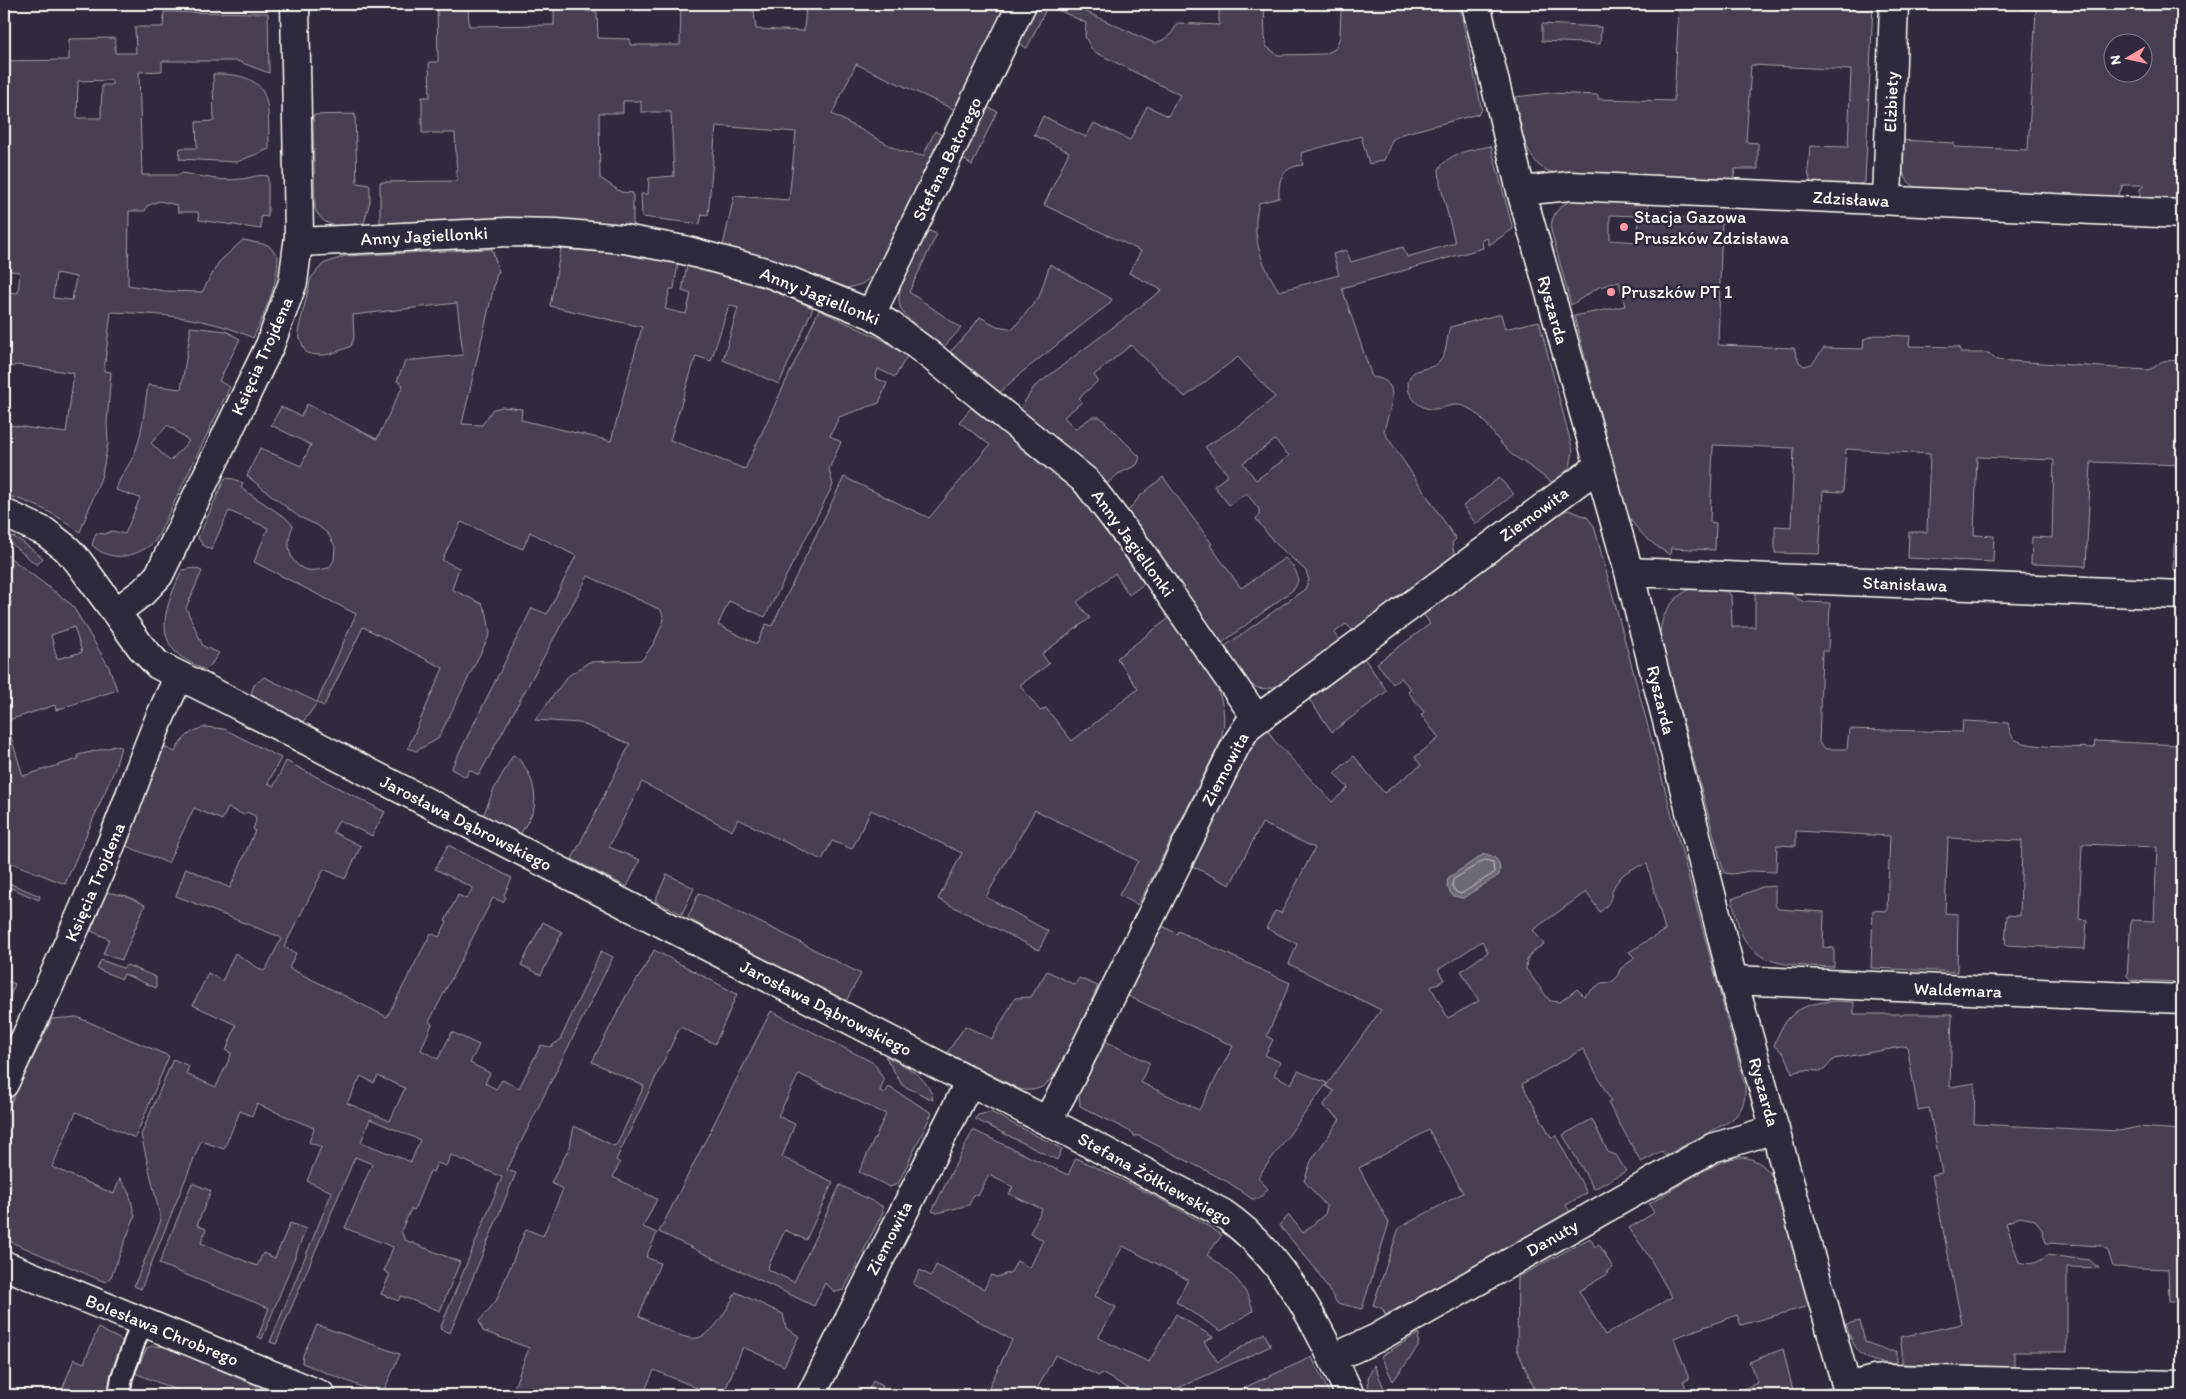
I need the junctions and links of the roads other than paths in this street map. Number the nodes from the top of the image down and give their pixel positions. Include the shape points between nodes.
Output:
1 (295, 4) edge
2 (1022, 4) edge
3 (1476, 4) edge
4 (1894, 4) edge
5 (1521, 191) junction
6 (1887, 200) junction
7 (2182, 214) edge
8 (299, 242) junction
9 (871, 314) junction
10 (1598, 467) junction
11 (4, 513) edge
12 (1629, 572) junction
13 (2182, 595) edge
14 (116, 612) junction
15 (179, 677) junction
16 (1257, 719) junction
17 (1733, 980) junction
18 (2182, 999) edge
19 (970, 1081) junction
20 (4, 1084) edge
21 (1047, 1121) junction
22 (1774, 1130) junction
23 (4, 1265) edge
24 (142, 1321) junction
25 (1333, 1358) junction
26 (2182, 1385) edge
27 (1848, 1391) edge
28 (119, 1395) edge
29 (321, 1395) edge
30 (811, 1395) edge
31 (1350, 1395) edge

1 - 8 street, Księcia Trojdena
2 - 9 street, Stefana Batorego
3 - 5 street, Ryszarda
4 - 6 street, Elżbiety
5 - 6 street, Zdzisława via 1570,186
5 - 10 street, Ryszarda
6 - 7 street, Zdzisława
8 - 9 street, Anny Jagiellonki via 508,232 624,239 686,250 769,273
8 - 14 street, Księcia Trojdena via 293,282 277,329 174,546 156,580
9 - 16 street, Anny Jagiellonki via 935,359 1086,481 1142,554
10 - 12 street, Ryszarda
10 - 16 street, Ziemowita
11 - 14 street, Jarosława Dąbrowskiego via 56,540 78,561
12 - 13 street, Stanisława
12 - 17 street, Ryszarda
14 - 15 street, Jarosława Dąbrowskiego via 152,660
15 - 19 street, Jarosława Dąbrowskiego
15 - 20 street, Księcia Trojdena via 157,725 108,854
16 - 21 street, Ziemowita via 1237,743 1070,1081
17 - 18 street, Waldemara
17 - 22 street, Ryszarda
19 - 21 street, Stefana Żółkiewskiego
19 - 30 street, Ziemowita
21 - 25 street, Stefana Żółkiewskiego via 1205,1203 1242,1228 1274,1262 1299,1296
22 - 25 street, Danuty via 1712,1148 1377,1338
22 - 27 street, Ryszarda
23 - 24 street, Bolesława Chrobrego
24 - 28 lane
24 - 29 street, Bolesława Chrobrego
25 - 31 street, Stefana Żółkiewskiego
26 - 27 street via 1885,1379

